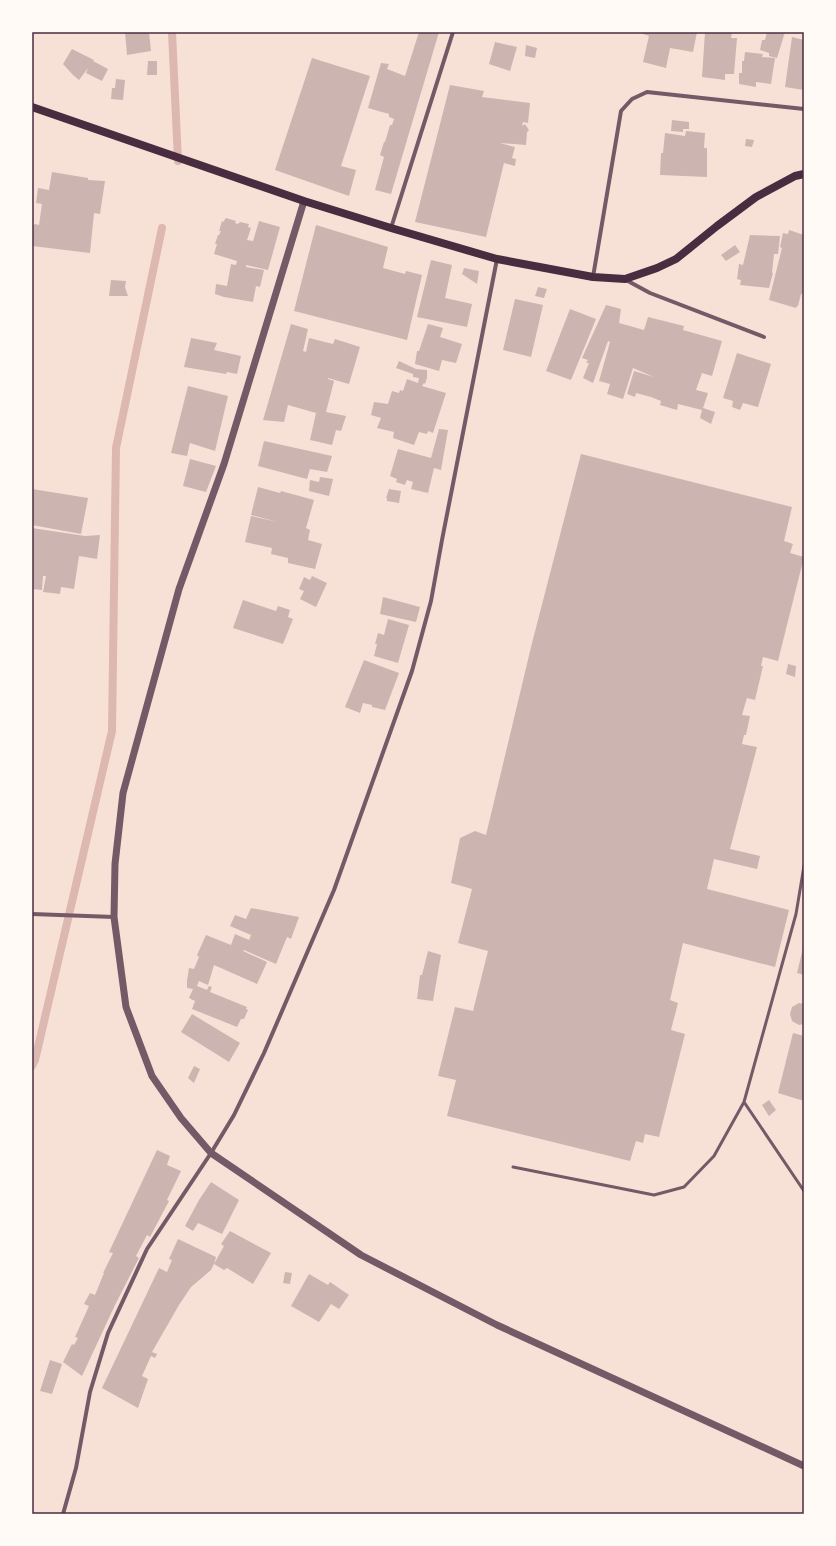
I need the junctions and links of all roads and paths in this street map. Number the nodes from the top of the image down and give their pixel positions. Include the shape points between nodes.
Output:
1 (453, 32) edge
2 (32, 107) edge
3 (804, 108) edge
4 (804, 174) edge
5 (304, 201) junction
6 (391, 228) junction
7 (497, 259) junction
8 (594, 277) junction
9 (625, 279) junction
10 (764, 337) dead end
11 (804, 866) edge
12 (32, 914) edge
13 (114, 917) junction
14 (744, 1102) junction
15 (211, 1153) junction
16 (513, 1167) dead end
17 (804, 1191) edge
18 (804, 1466) edge
19 (63, 1514) edge

1 - 6 street
2 - 5 main road
3 - 8 street via 647,92 632,99 621,111
4 - 9 main road via 795,176 756,197 676,259
5 - 6 main road
5 - 13 street via 224,464 179,589 122,793 115,864
6 - 7 main road
7 - 8 main road
7 - 15 street via 431,601 412,671 334,890 264,1053 234,1115
8 - 9 main road
9 - 10 street via 650,293
11 - 14 lane via 796,914
12 - 13 street
13 - 15 street via 126,1006 152,1076 181,1118
14 - 16 lane via 714,1156 684,1187 654,1195
14 - 17 lane
15 - 18 street via 361,1255 497,1325
15 - 19 street via 147,1249 108,1333 90,1392 76,1468

